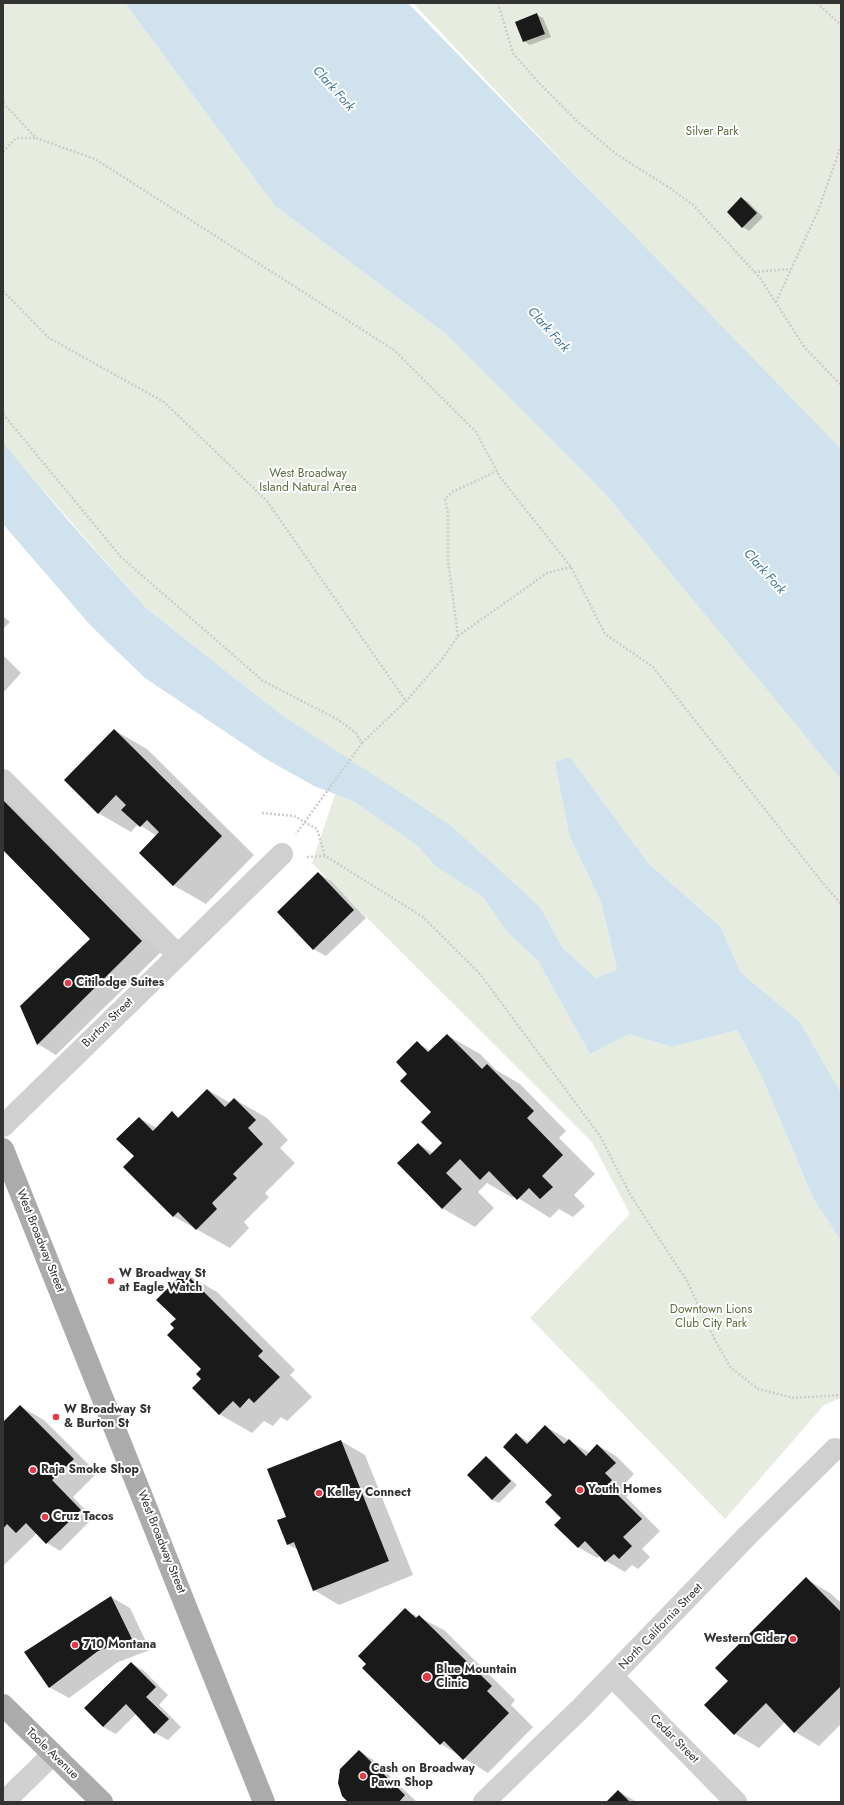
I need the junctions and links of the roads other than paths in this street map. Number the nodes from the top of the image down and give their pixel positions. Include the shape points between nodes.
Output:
1 (3, 780) edge
2 (282, 854) road end
3 (178, 955) junction
4 (3, 1126) edge
5 (3, 1149) edge
6 (835, 1449) dead end
7 (612, 1676) junction
8 (3, 1705) edge
9 (52, 1755) junction
10 (4, 1802) edge
11 (102, 1802) edge
12 (264, 1802) edge
13 (484, 1802) edge
14 (736, 1802) edge

1 - 3 street
2 - 3 street, Burton Street
3 - 4 street, Burton Street
5 - 12 main road, West Broadway Street
6 - 7 street, North California Street
7 - 13 street, North California Street
7 - 14 street, Cedar Street
8 - 9 main road, Toole Avenue
9 - 10 street
9 - 11 main road, Toole Avenue

